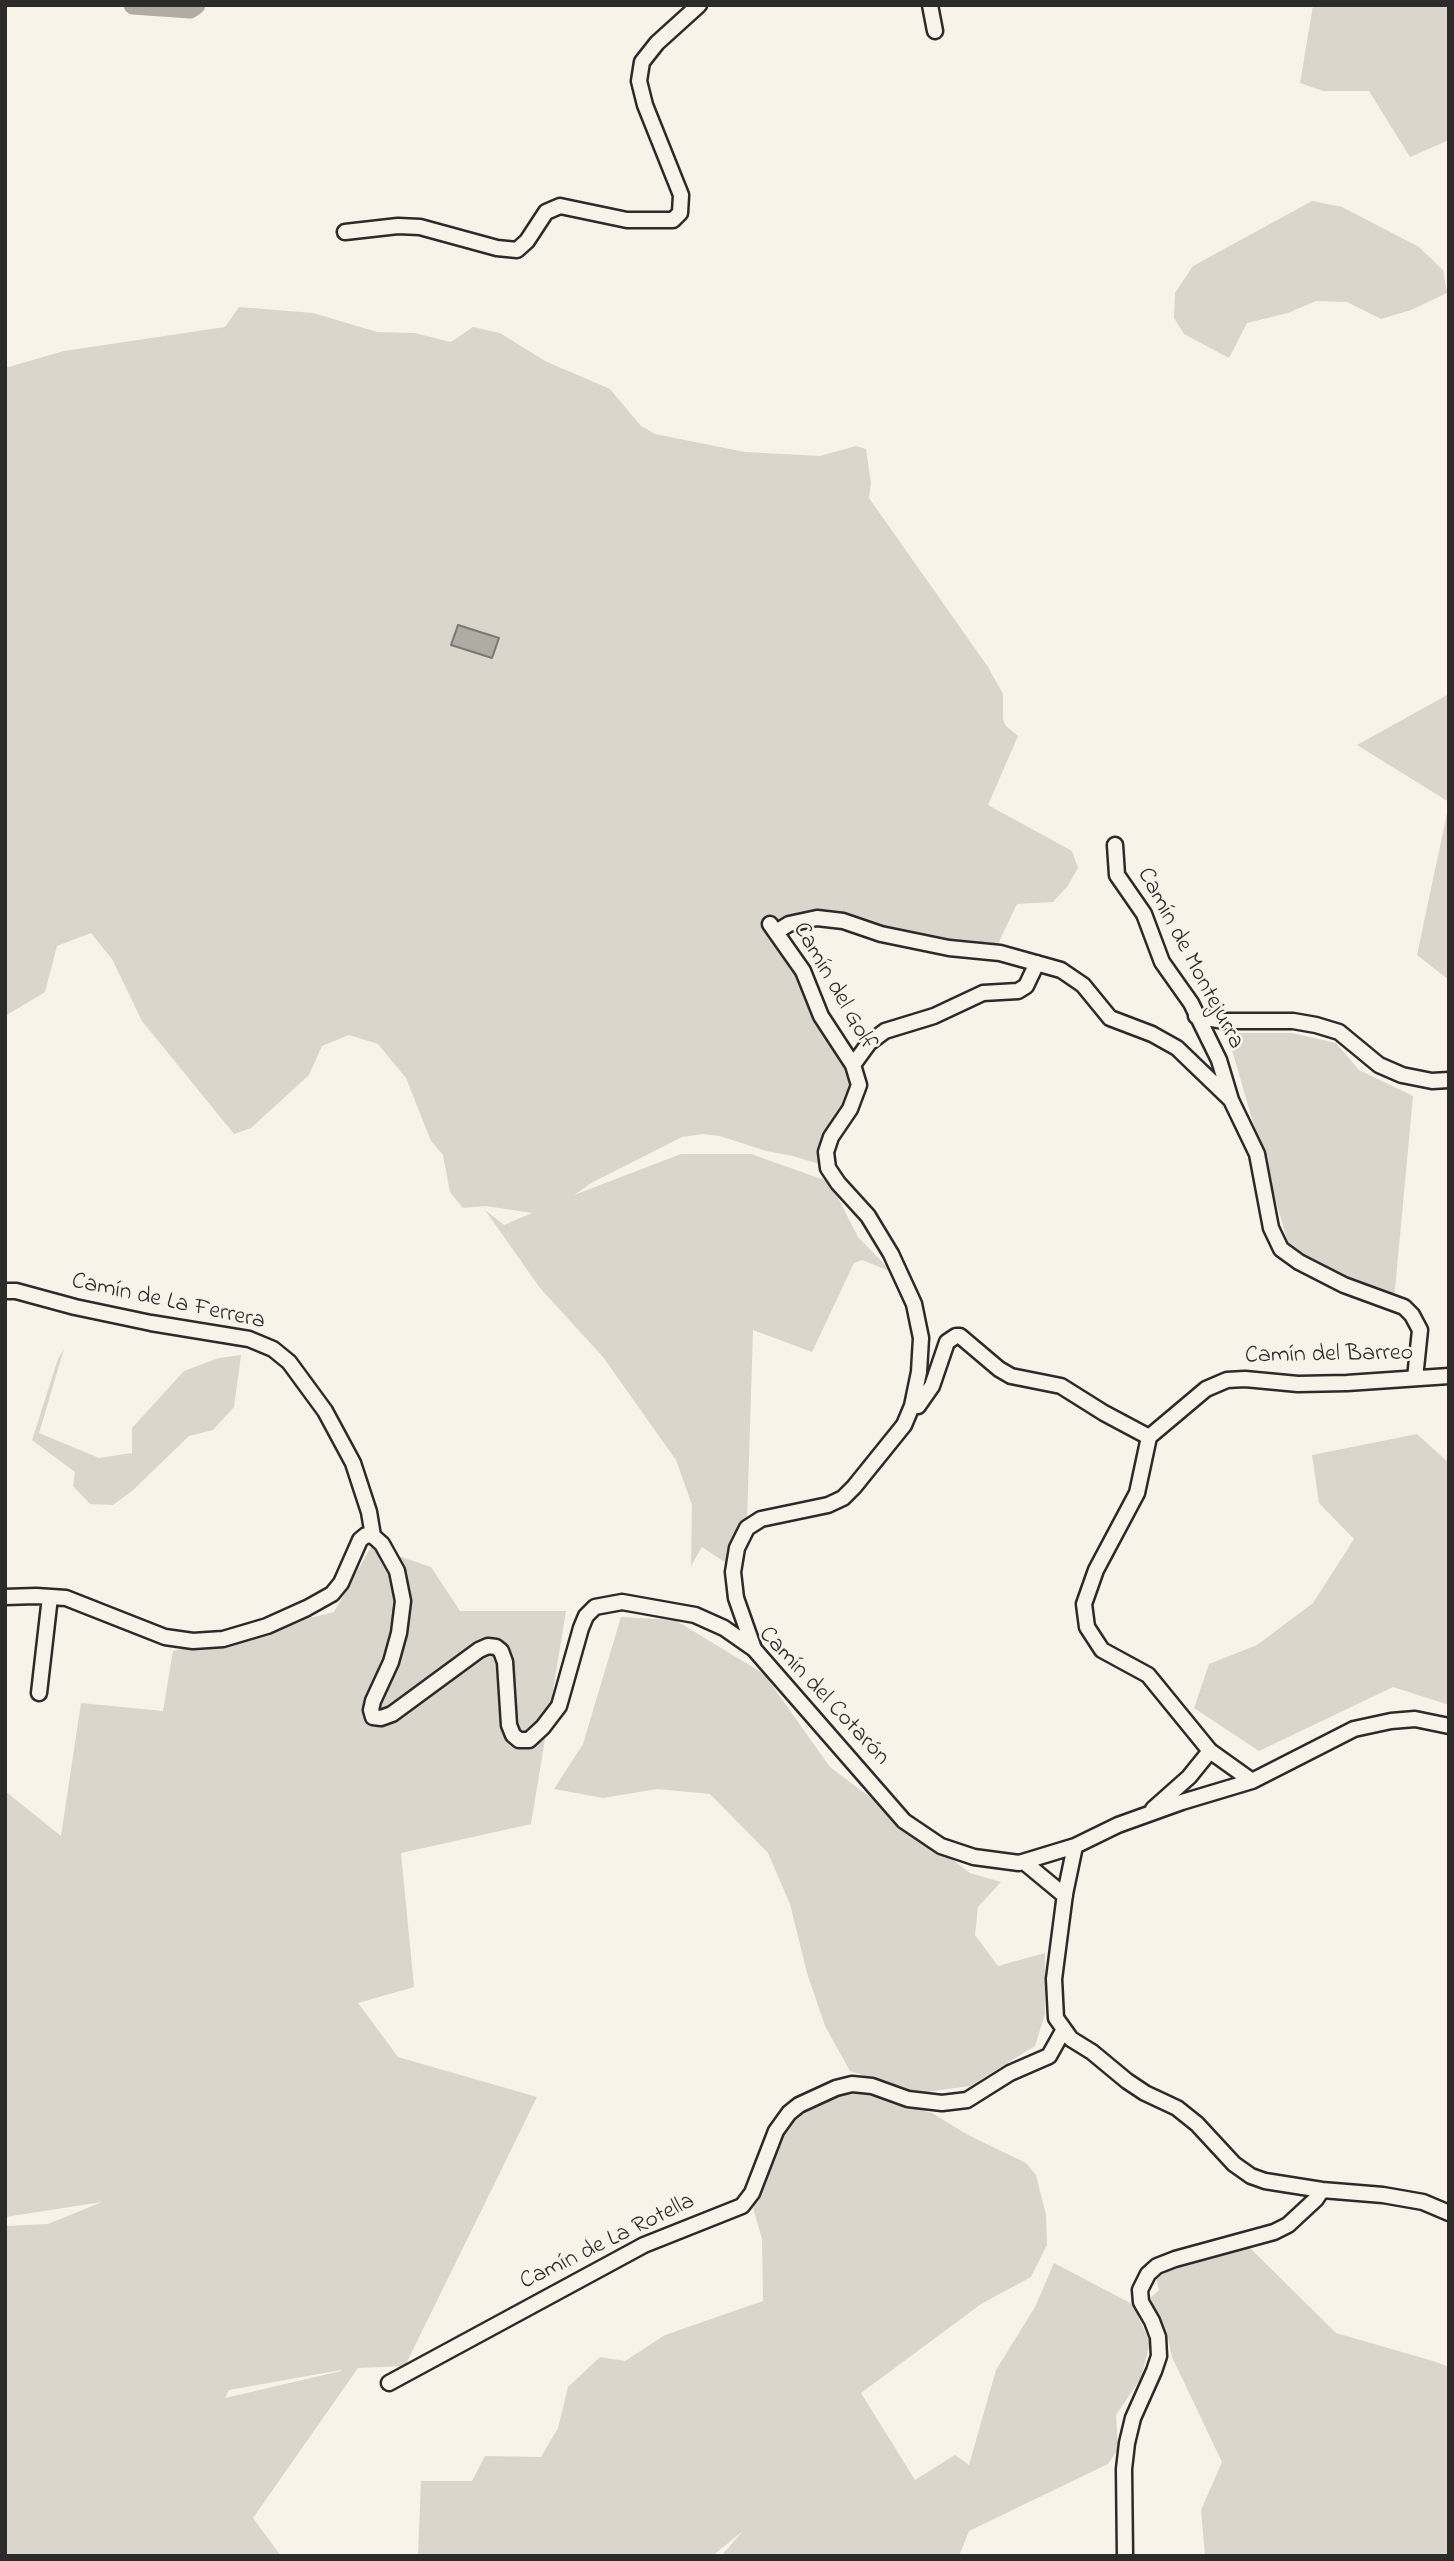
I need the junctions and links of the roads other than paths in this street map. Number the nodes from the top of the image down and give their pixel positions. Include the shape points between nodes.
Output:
1 (699, 5) edge
2 (930, 5) edge
3 (934, 31) dead end
4 (345, 232) dead end
5 (1115, 845) dead end
6 (1037, 963) junction
7 (1196, 1016) junction
8 (853, 1065) junction
9 (1449, 1080) edge
10 (1231, 1100) junction
11 (5, 1291) edge
12 (1449, 1376) edge
13 (1415, 1378) junction
14 (912, 1406) junction
15 (1149, 1437) junction
16 (373, 1536) junction
17 (5, 1597) edge
18 (50, 1597) junction
19 (754, 1648) junction
20 (39, 1693) dead end
21 (1449, 1726) edge
22 (1210, 1751) junction
23 (1252, 1781) junction
24 (1146, 1815) junction
25 (1075, 1846) junction
26 (1024, 1862) junction
27 (1065, 1896) junction
28 (1063, 2031) junction
29 (1322, 2190) junction
30 (1449, 2213) edge
31 (389, 2383) dead end
32 (1125, 2556) edge

1 - 4 street via 657,43 642,62 639,81 681,195 680,212 673,220 628,220 560,206 546,212 517,250 420,226
2 - 3 street
5 - 7 street, Camín de Montejurra via 1117,875 1144,914 1162,962
6 - 8 street via 1026,986 984,993 934,1016 885,1031
6 - 8 street, Camín del Golf via 881,934 843,921 817,918 774,928 803,971 821,1016
6 - 10 street via 1074,977 1110,1018 1177,1048
7 - 9 street via 1316,1025 1339,1032 1379,1065 1402,1075
7 - 10 street, Camín de Montejurra via 1219,1060
8 - 14 street, Camín del Golf via 859,1085 831,1138 826,1152 828,1168 868,1216 914,1304 921,1338
10 - 13 street, Camín de Montejurra via 1257,1154 1271,1228 1281,1249 1345,1285 1404,1307 1420,1330
11 - 16 street, Camín de La Ferrera via 249,1339 273,1349 309,1385 326,1411 353,1463
12 - 13 street, Camín del Barreo
13 - 15 street, Camín del Barreo via 1310,1384 1227,1380 1206,1390
14 - 15 street via 918,1406 932,1386 947,1342 960,1336 1007,1374 1061,1386
14 - 19 street, Camín del Golf via 897,1437 843,1498 761,1519 747,1528 733,1572 736,1598
15 - 22 street via 1137,1493 1096,1570 1084,1604 1087,1627 1102,1650 1148,1675
16 - 18 street via 360,1540 332,1594 267,1626 223,1639 165,1637 77,1602
16 - 19 street, Camín del Cotarón via 397,1571 403,1601 399,1633 373,1701 373,1717 391,1714 479,1650 496,1647 505,1662 509,1725 519,1740 529,1740 559,1706 586,1616 607,1604 622,1602 695,1615
17 - 18 street
18 - 20 street
19 - 26 street, Camín del Cotarón via 904,1821 952,1850
21 - 23 street, Camín del Cotarón via 1415,1720 1354,1729
22 - 23 street
22 - 24 street via 1189,1777
23 - 24 street, Camín del Cotarón
24 - 25 street, Camín del Cotarón
25 - 26 street, Camín del Cotarón
25 - 27 street
26 - 27 street
27 - 28 street via 1054,1979 1056,2018
28 - 29 street via 1127,2081 1177,2108 1242,2171 1265,2181
28 - 31 street, Camín de La Rotella via 1049,2056 967,2100 908,2099 852,2084 799,2105 776,2131 742,2207 644,2245
29 - 30 street via 1423,2202
29 - 32 street via 1288,2225 1274,2232 1175,2259 1148,2274 1140,2290 1141,2302 1158,2337 1159,2356 1127,2443

